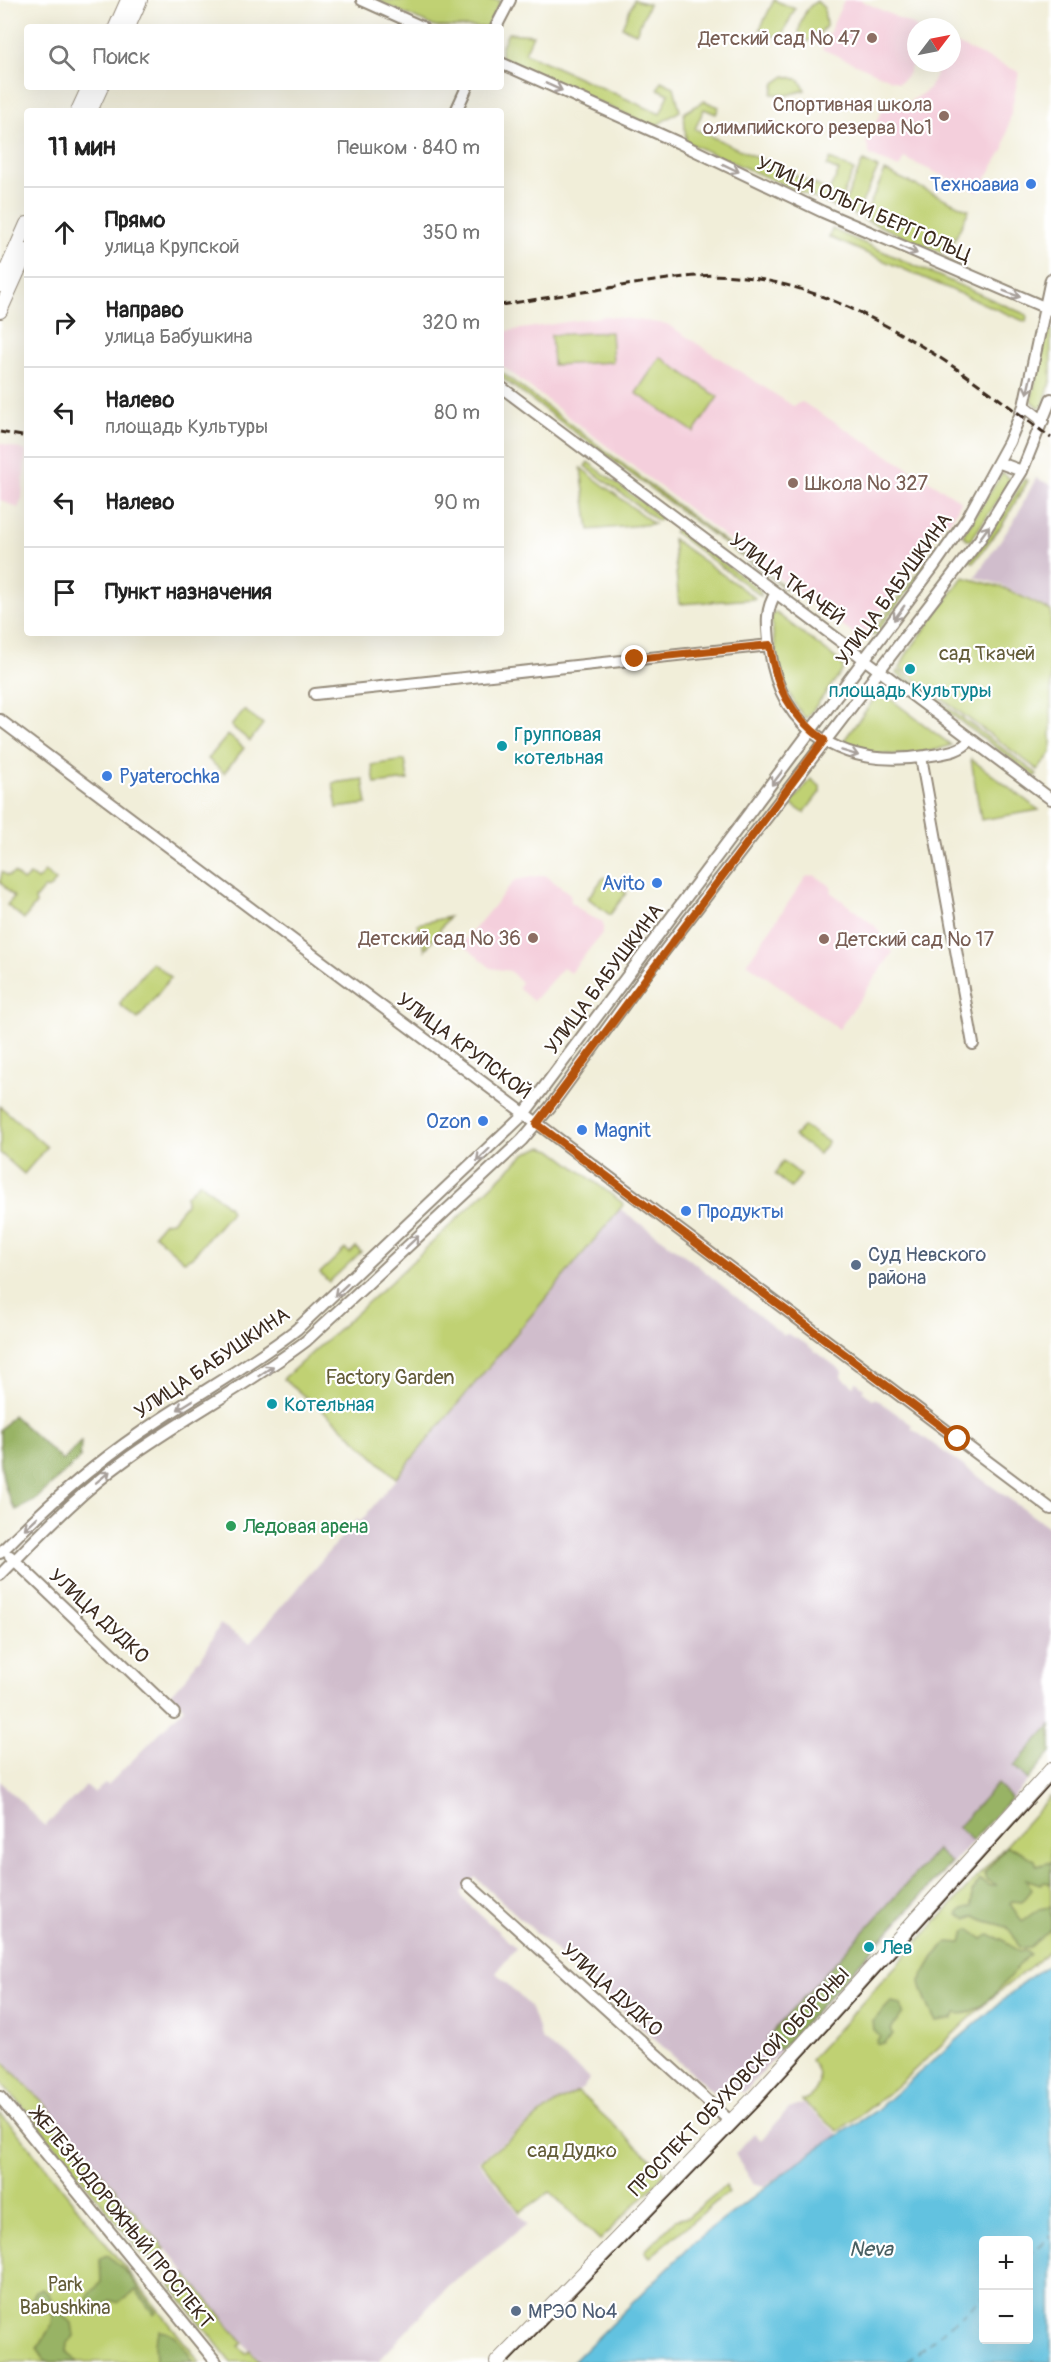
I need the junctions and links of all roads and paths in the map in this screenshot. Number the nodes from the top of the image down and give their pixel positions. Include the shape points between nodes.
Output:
1 (128, 0) edge
2 (140, 0) edge
3 (362, 0) edge
4 (510, 0) edge
5 (117, 24) edge
6 (129, 24) edge
7 (415, 24) edge
8 (498, 24) edge
9 (504, 64) edge
10 (88, 90) edge
11 (100, 90) edge
12 (466, 90) edge
13 (79, 108) edge
14 (91, 108) edge
15 (457, 108) edge
16 (24, 231) edge
17 (24, 258) edge
18 (1051, 279) edge
19 (0, 285) edge
20 (1049, 309) edge
21 (0, 311) edge
22 (504, 389) edge
23 (1051, 399) edge
24 (1024, 406) junction
25 (1043, 421) junction
26 (1000, 463) junction
27 (1022, 471) junction
28 (776, 593) junction
29 (770, 645) junction
30 (865, 660) junction
31 (878, 670) junction
32 (315, 694) dead end
33 (0, 720) edge
34 (812, 731) junction
35 (971, 739) junction
36 (824, 740) junction
37 (921, 757) junction
38 (1051, 799) edge
39 (973, 1044) dead end
40 (524, 1114) junction
41 (537, 1124) junction
42 (1051, 1509) edge
43 (1, 1549) edge
44 (14, 1560) junction
45 (0, 1575) edge
46 (174, 1713) dead end
47 (1051, 1770) edge
48 (468, 1884) dead end
49 (0, 2097) edge
50 (731, 2122) junction
51 (216, 2362) edge
52 (497, 2362) edge

1 - 5 main road
2 - 6 main road
3 - 7 street
4 - 8 street
9 -> 20 street, УЛИЦА ОЛЬГИ БЕРГГОЛЬЦ via 823,213
10 - 13 main road
11 - 14 main road
12 - 15 street
16 - 19 main road
17 - 21 main road
18 - 20 street, УЛИЦА БАБУШКИНА
20 -> 24 street, УЛИЦА БАБУШКИНА
22 - 28 street, УЛИЦА ТКАЧЕЙ
23 - 25 street, УЛИЦА БАБУШКИНА
24 - 25 street
24 - 26 street, УЛИЦА БАБУШКИНА
25 - 27 street, УЛИЦА БАБУШКИНА
26 - 27 street
26 -> 30 street, УЛИЦА БАБУШКИНА via 968,517
31 -> 27 street, УЛИЦА БАБУШКИНА via 980,538
28 - 29 street via 768,604
28 - 30 street, УЛИЦА ТКАЧЕЙ
29 - 32 street
29 - 34 street via 783,695
30 - 31 street, УЛИЦА ТКАЧЕЙ
30 - 34 street, УЛИЦА БАБУШКИНА
31 - 35 street, УЛИЦА ТКАЧЕЙ
31 - 36 street, УЛИЦА БАБУШКИНА
33 - 40 street, УЛИЦА КРУПСКОЙ
34 - 36 street
34 -> 40 street, УЛИЦА БАБУШКИНА
35 - 37 street via 965,747
35 - 38 street, УЛИЦА ТКАЧЕЙ
36 -> 37 street via 842,751 872,758
36 - 41 street, УЛИЦА БАБУШКИНА
37 - 39 street
40 - 41 street, УЛИЦА КРУПСКОЙ
40 -> 43 street, УЛИЦА БАБУШКИНА via 297,1329 261,1357 98,1463
41 - 42 street, УЛИЦА КРУПСКОЙ
44 -> 41 street, УЛИЦА БАБУШКИНА via 123,1461 269,1369 306,1341
43 - 44 street, УЛИЦА ДУДКО
44 - 45 street, УЛИЦА БАБУШКИНА
44 - 46 street, УЛИЦА ДУДКО
47 - 50 main road, ПРОСПЕКТ ОБУХОВСКОЙ ОБОРОНЫ
48 - 50 street, УЛИЦА ДУДКО
49 - 51 street, ЖЕЛЕЗНОДОРОЖНЫЙ ПРОСПЕКТ
50 - 52 main road, ПРОСПЕКТ ОБУХОВСКОЙ ОБОРОНЫ

